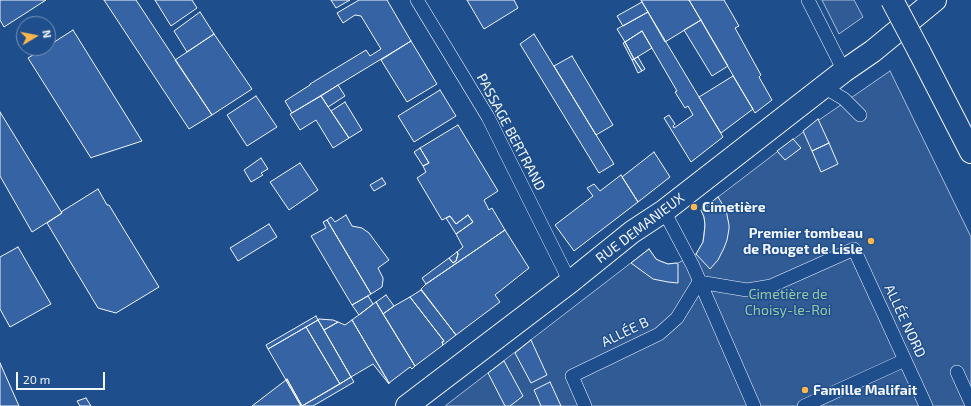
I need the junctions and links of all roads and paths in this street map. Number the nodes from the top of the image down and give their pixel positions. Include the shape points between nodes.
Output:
1 (417, 0) edge
2 (808, 0) edge
3 (892, 0) edge
4 (934, 0) edge
5 (844, 71) junction
6 (824, 87) junction
7 (860, 115) dead end
8 (971, 152) edge
9 (664, 211) junction
10 (570, 282) junction
11 (699, 282) junction
12 (906, 360) junction
13 (957, 372) dead end
14 (971, 403) edge
15 (407, 406) edge
16 (585, 406) edge
17 (754, 406) edge
18 (804, 406) edge
19 (926, 406) edge

1 - 10 lane, PASSAGE BERTRAND via 488,117
2 - 5 lane
3 - 8 street, bridge
4 - 5 street, RUE DEMANIEUX
5 - 6 street, RUE DEMANIEUX
6 - 7 lane via 844,99
6 - 9 street, RUE DEMANIEUX
9 - 10 street, RUE DEMANIEUX via 632,232
9 - 11 lane
10 - 15 street, RUE DEMANIEUX
11 - 12 lane, ALLÉE NORD via 747,290 771,286 854,249
11 - 16 lane, ALLÉE B via 677,318 659,334 572,376
11 - 17 lane
12 - 18 lane
12 - 19 lane, ALLÉE NORD
13 - 14 lane

